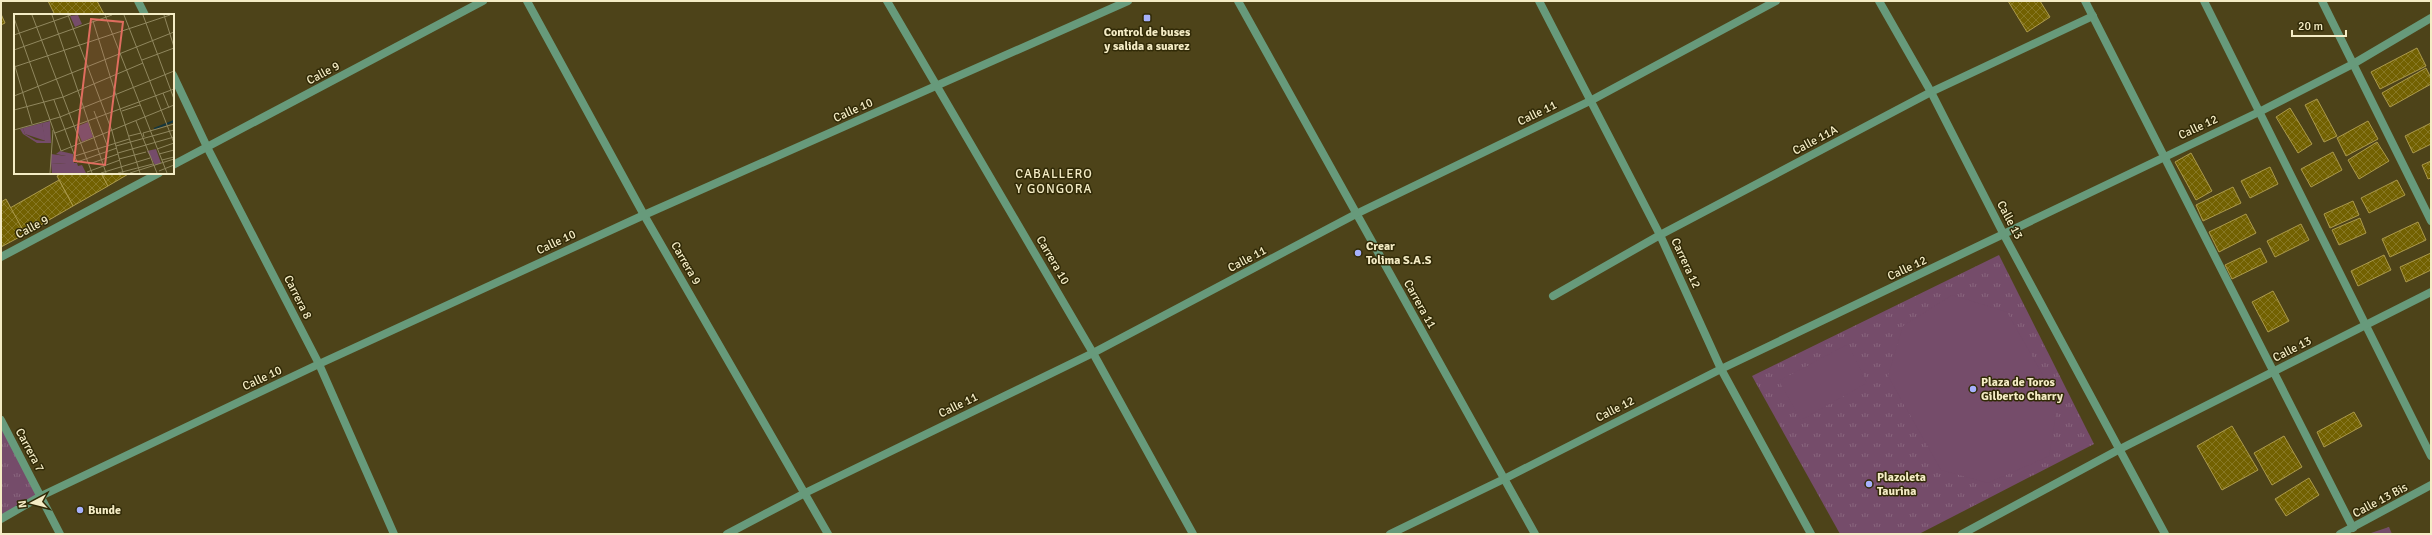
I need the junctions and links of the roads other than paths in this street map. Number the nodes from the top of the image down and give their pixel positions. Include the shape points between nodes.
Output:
1 (138, 1) edge
2 (483, 1) edge
3 (527, 1) edge
4 (887, 1) edge
5 (1128, 1) edge
6 (1238, 1) edge
7 (1538, 1) edge
8 (1776, 1) edge
9 (1880, 1) edge
10 (2085, 1) edge
11 (2204, 1) edge
12 (2322, 1) edge
13 (144, 14) edge
14 (2093, 16) junction
15 (2431, 18) edge
16 (2353, 64) junction
17 (174, 77) edge
18 (938, 86) junction
19 (1931, 92) junction
20 (1590, 101) junction
21 (2259, 112) junction
22 (207, 147) junction
23 (2164, 156) junction
24 (174, 164) edge
25 (157, 174) edge
26 (1356, 214) junction
27 (644, 215) junction
28 (2431, 221) edge
29 (1660, 235) junction
30 (2004, 235) junction
31 (1, 257) edge
32 (2431, 292) edge
33 (1553, 296) dead end
34 (2365, 324) junction
35 (1093, 353) junction
36 (319, 364) junction
37 (1721, 369) junction
38 (2273, 372) junction
39 (1, 420) edge
40 (2120, 449) junction
41 (2431, 456) edge
42 (1504, 479) junction
43 (2431, 486) edge
44 (805, 493) junction
45 (41, 496) junction
46 (1, 519) edge
47 (2353, 528) junction
48 (60, 534) edge
49 (394, 534) edge
50 (727, 534) edge
51 (828, 534) edge
52 (1193, 534) edge
53 (1390, 534) edge
54 (1535, 534) edge
55 (1811, 534) edge
56 (1962, 534) edge
57 (2165, 534) edge
58 (2340, 534) edge

1 - 13 street
2 - 22 street, Calle 9
3 - 27 street, Carrera 9
4 - 18 street, Carrera 10
5 - 18 street, Calle 10
6 - 26 street, Carrera 11
7 - 20 street, Carrera 12
8 - 20 street, Calle 11
9 - 19 street, Calle 13
10 - 14 street
11 - 21 street
12 - 16 street
14 - 19 street, Calle 11A
14 - 23 street
15 - 16 street, Calle 12
16 - 21 street, Calle 12
16 - 28 street
17 - 22 street, Carrera 8
18 - 27 street, Calle 10
18 - 35 street, Carrera 10
19 - 29 street, Calle 11A
19 - 30 street, Calle 13
20 - 26 street, Calle 11
20 - 29 street, Carrera 12
21 - 23 street, Calle 12
21 - 34 street
22 - 24 street, Calle 9
22 - 36 street, Carrera 8
23 - 30 street, Calle 12
23 - 38 street
25 - 31 street, Calle 9
26 - 35 street, Calle 11
26 - 42 street, Carrera 11
27 - 36 street, Calle 10
27 - 44 street, Carrera 9
29 - 33 street, Calle 11A
29 - 37 street, Carrera 12
30 - 37 street, Calle 12
30 - 40 street, Calle 13
32 - 34 street, Calle 13
34 - 38 street, Calle 13
34 - 41 street
35 - 44 street, Calle 11
35 - 52 street, Carrera 10
36 - 45 street, Calle 10
36 - 49 street, Carrera 8
37 - 42 street, Calle 12
37 - 55 street, Carrera 12
38 - 40 street, Calle 13
38 - 47 street
39 - 45 street, Carrera 7
40 - 56 street, Calle 13
40 - 57 street, Calle 13
42 - 53 street, Calle 12
42 - 54 street, Carrera 11
43 - 47 street, Calle 13 Bis
44 - 50 street, Calle 11
44 - 51 street, Carrera 9
45 - 46 street, Calle 10
45 - 48 street, Carrera 7
47 - 58 street, Calle 13 Bis

